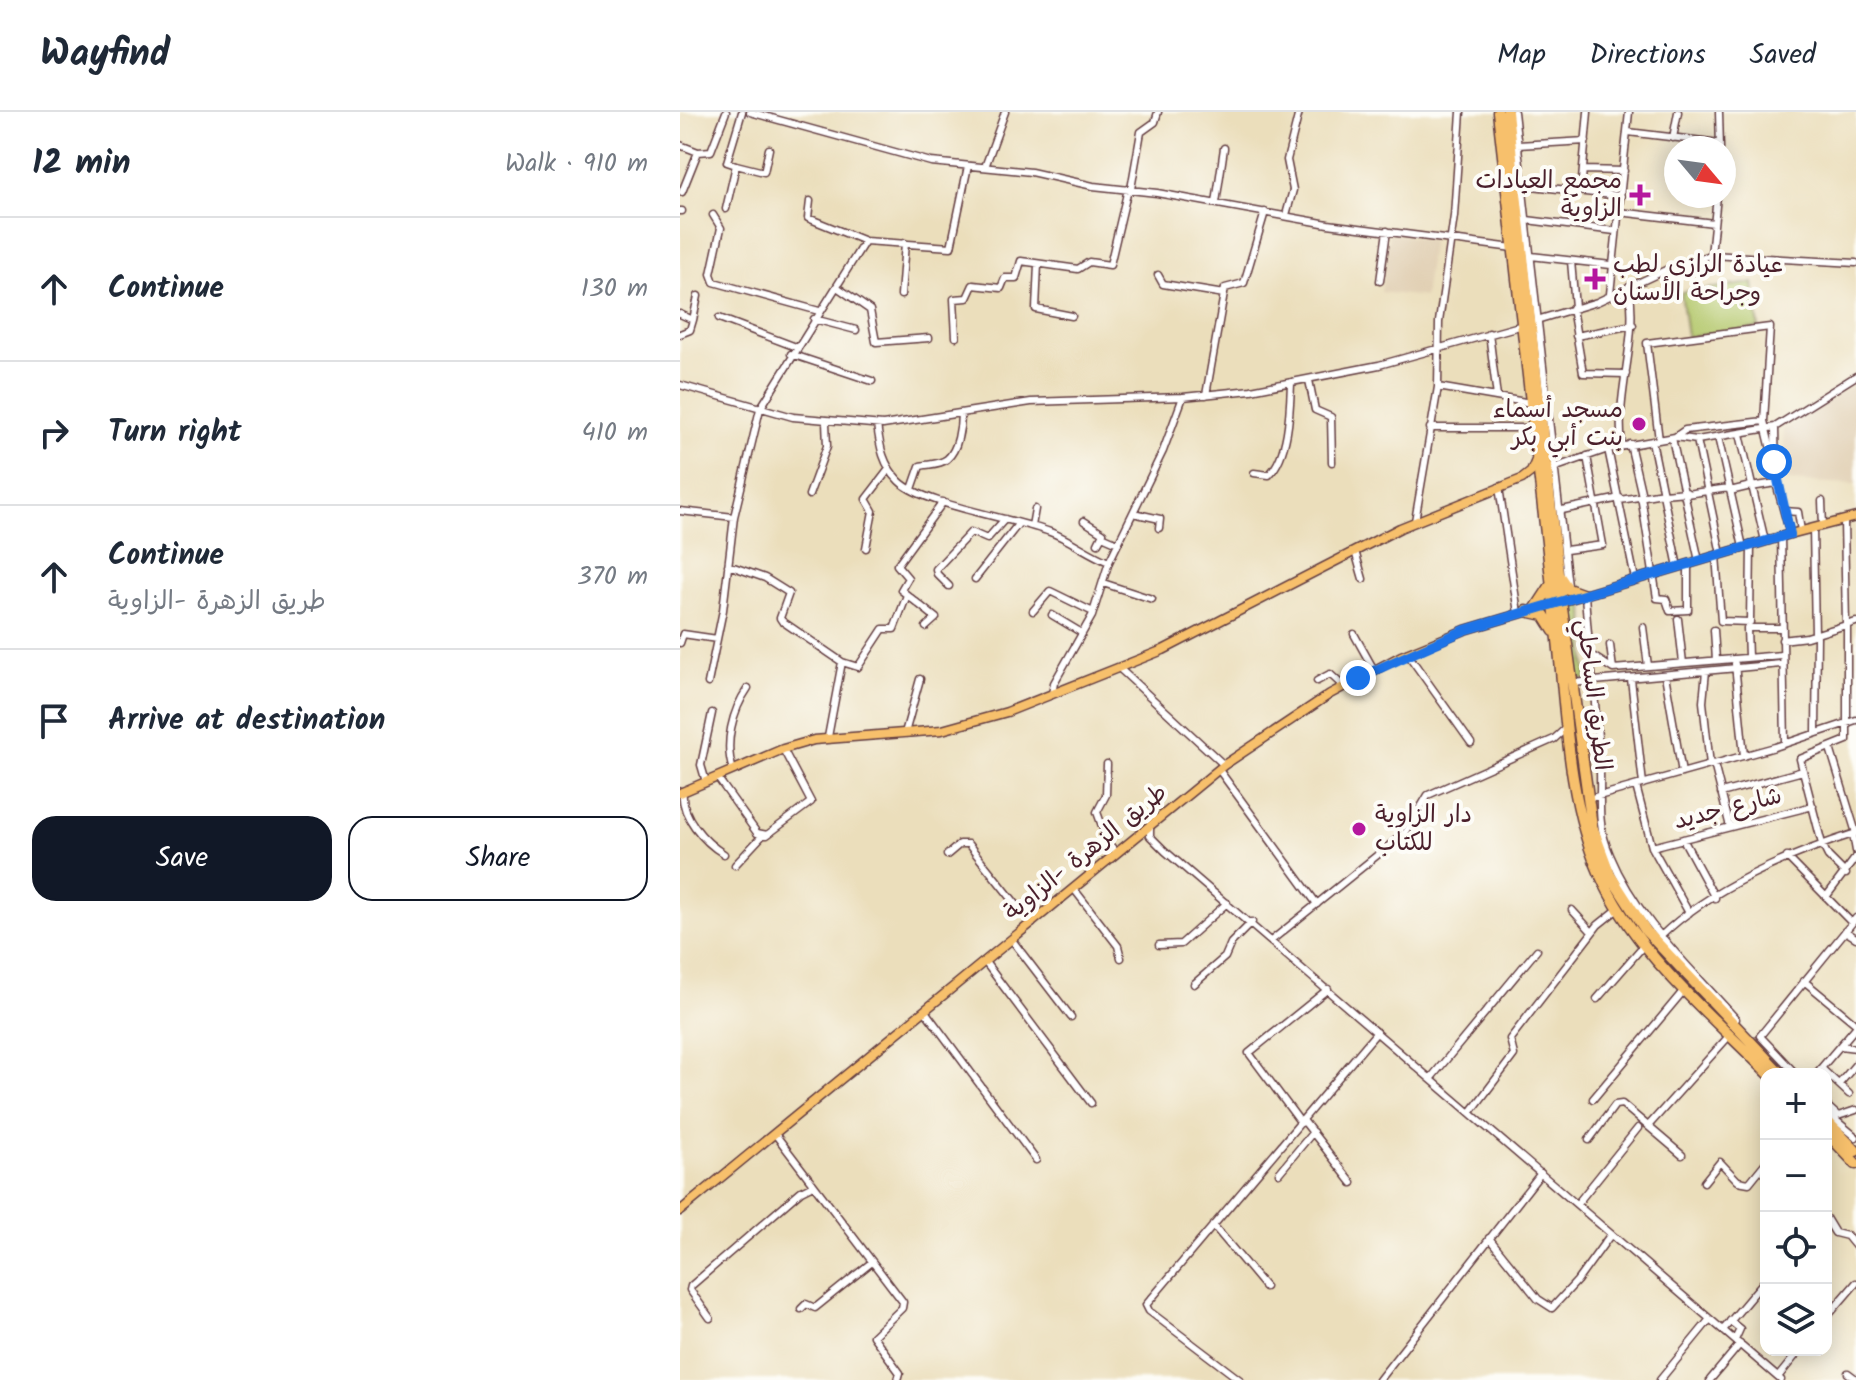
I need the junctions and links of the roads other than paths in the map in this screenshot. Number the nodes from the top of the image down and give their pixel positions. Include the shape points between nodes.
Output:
1 (726, 112) edge
2 (742, 112) edge
3 (750, 112) edge
4 (1005, 112) edge
5 (1158, 112) edge
6 (1299, 112) edge
7 (1461, 112) edge
8 (1498, 112) edge
9 (1507, 112) edge
10 (1514, 112) edge
11 (1588, 112) edge
12 (1629, 112) edge
13 (1678, 112) edge
14 (1719, 112) edge
15 (1628, 132) junction
16 (1673, 136) edge
17 (1720, 136) edge
18 (1664, 137) edge
19 (1586, 141) junction
20 (680, 145) edge
21 (1518, 145) junction
22 (1224, 148) dead end
23 (769, 149) dead end
24 (698, 152) junction
25 (736, 165) junction
26 (968, 166) junction
27 (985, 167) junction
28 (1583, 170) junction
29 (1624, 171) junction
30 (1523, 185) junction
31 (1129, 189) junction
32 (1581, 191) junction
33 (682, 192) edge
34 (1621, 196) junction
35 (810, 201) dead end
36 (1216, 203) junction
37 (1716, 208) edge
38 (726, 209) dead end
39 (1265, 212) junction
40 (1619, 212) junction
41 (713, 215) dead end
42 (1286, 215) junction
43 (1527, 220) junction
44 (1714, 223) junction
45 (1387, 231) junction
46 (1615, 231) junction
47 (1450, 238) junction
48 (865, 241) junction
49 (905, 243) junction
50 (1513, 248) junction
51 (1711, 255) junction
52 (1531, 256) junction
53 (1571, 261) junction
54 (1856, 263) edge
55 (1038, 264) junction
56 (1611, 265) junction
57 (1158, 275) dead end
58 (1380, 281) dead end
59 (1629, 286) junction
60 (837, 287) junction
61 (1224, 294) junction
62 (1610, 294) junction
63 (901, 295) dead end
64 (698, 296) dead end
65 (1573, 308) junction
66 (819, 311) junction
67 (680, 314) edge
68 (1072, 316) dead end
69 (719, 318) dead end
70 (814, 319) junction
71 (1540, 319) junction
72 (693, 320) junction
73 (1523, 325) junction
74 (1633, 325) junction
75 (856, 330) dead end
76 (1489, 333) junction
77 (680, 334) edge
78 (1576, 336) junction
79 (956, 337) dead end
80 (929, 338) dead end
81 (1631, 343) junction
82 (1646, 345) junction
83 (796, 347) junction
84 (1440, 348) junction
85 (791, 354) junction
86 (1626, 374) junction
87 (1856, 376) edge
88 (1309, 380) junction
89 (872, 381) dead end
90 (1291, 383) junction
91 (680, 385) edge
92 (1438, 387) junction
93 (1206, 395) junction
94 (1183, 397) junction
95 (1497, 397) junction
96 (1531, 403) junction
97 (760, 409) junction
98 (961, 413) junction
99 (1764, 421) junction
100 (826, 422) junction
101 (877, 425) junction
102 (1775, 427) junction
103 (1430, 428) junction
104 (1535, 428) junction
105 (1765, 430) junction
106 (1740, 434) junction
107 (1674, 437) junction
108 (1718, 437) junction
109 (1655, 440) junction
110 (1697, 440) junction
111 (1630, 444) junction
112 (1622, 446) junction
113 (1608, 449) junction
114 (1537, 455) junction
115 (1587, 456) junction
116 (1332, 462) dead end
117 (1774, 462) junction
118 (889, 469) junction
119 (1552, 469) junction
120 (1254, 473) dead end
121 (1522, 479) junction
122 (1776, 483) junction
123 (1541, 486) junction
124 (1499, 487) junction
125 (1751, 487) junction
126 (912, 489) junction
127 (1730, 489) junction
128 (1709, 491) junction
129 (1686, 493) junction
130 (1663, 494) junction
131 (809, 495) dead end
132 (1642, 496) junction
133 (1620, 499) junction
134 (1822, 501) dead end
135 (943, 502) junction
136 (1597, 503) junction
137 (1035, 509) dead end
138 (1562, 510) junction
139 (680, 511) edge
140 (1784, 511) junction
141 (1133, 513) junction
142 (734, 517) junction
143 (1856, 517) edge
144 (1005, 519) junction
145 (1084, 521) dead end
146 (1415, 521) junction
147 (1844, 521) junction
148 (1019, 523) junction
149 (1032, 526) junction
150 (1818, 527) junction
151 (1159, 528) dead end
152 (1801, 531) junction
153 (1786, 535) junction
154 (1765, 541) junction
155 (1118, 543) junction
156 (1747, 546) junction
157 (866, 548) dead end
158 (1566, 550) junction
159 (1355, 551) junction
160 (1719, 555) junction
161 (1699, 561) junction
162 (1109, 562) junction
163 (1688, 564) junction
164 (728, 565) junction
165 (1678, 567) junction
166 (1655, 573) junction
167 (975, 579) dead end
168 (1363, 579) dead end
169 (1555, 579) junction
170 (1635, 579) junction
171 (1103, 583) junction
172 (949, 586) dead end
173 (1568, 589) junction
174 (1584, 594) junction
175 (907, 595) junction
176 (1152, 599) dead end
177 (1558, 602) junction
178 (1527, 610) junction
179 (1033, 611) dead end
180 (1093, 612) junction
181 (1052, 615) dead end
182 (1678, 619) dead end
183 (1856, 622) edge
184 (1847, 625) junction
185 (926, 627) dead end
186 (1643, 627) dead end
187 (1783, 628) junction
188 (1714, 630) dead end
189 (1082, 633) junction
190 (682, 634) edge
191 (1354, 634) dead end
192 (1816, 634) junction
193 (717, 639) junction
194 (1558, 639) junction
195 (1782, 640) junction
196 (680, 643) edge
197 (1610, 645) dead end
198 (1407, 653) junction
199 (1588, 653) junction
200 (1782, 655) junction
201 (1748, 657) junction
202 (1734, 658) junction
203 (1716, 660) junction
204 (842, 662) junction
205 (1683, 663) junction
206 (1781, 664) junction
207 (1648, 666) junction
208 (1119, 668) junction
209 (1735, 668) junction
210 (1613, 669) junction
211 (1374, 670) junction
212 (1706, 671) junction
213 (1665, 675) junction
214 (920, 679) dead end
215 (1631, 679) junction
216 (1317, 681) dead end
217 (1591, 682) junction
218 (708, 683) dead end
219 (1572, 683) junction
220 (1343, 686) junction
221 (748, 688) dead end
222 (1052, 694) junction
223 (712, 713) dead end
224 (1567, 721) junction
225 (1852, 721) edge
226 (905, 733) junction
227 (1816, 733) junction
228 (828, 737) junction
229 (1554, 739) junction
230 (1471, 743) dead end
231 (1785, 743) junction
232 (1571, 747) junction
233 (1830, 748) junction
234 (783, 749) junction
235 (1744, 756) junction
236 (1107, 764) dead end
237 (1712, 764) junction
238 (1221, 767) junction
239 (733, 770) junction
240 (1803, 771) junction
241 (1682, 773) junction
242 (717, 777) junction
243 (706, 782) junction
244 (1640, 785) junction
245 (682, 792) edge
246 (1721, 793) junction
247 (1592, 798) junction
248 (1813, 806) junction
249 (1150, 826) junction
250 (1730, 827) junction
251 (1855, 833) edge
252 (762, 836) junction
253 (1683, 839) junction
254 (1822, 844) junction
255 (1652, 847) junction
256 (1117, 853) junction
257 (724, 854) dead end
258 (1856, 854) edge
259 (947, 855) dead end
260 (1787, 857) junction
261 (735, 865) dead end
262 (1846, 874) junction
263 (1074, 889) junction
264 (1826, 897) junction
265 (1715, 898) junction
266 (1227, 903) junction
267 (1317, 904) junction
268 (1618, 909) junction
269 (1572, 910) dead end
270 (1689, 913) junction
271 (1854, 920) edge
272 (1252, 922) junction
273 (1032, 924) junction
274 (1845, 931) junction
275 (1592, 932) junction
276 (1660, 937) junction
277 (1856, 938) edge
278 (1012, 940) junction
279 (1272, 940) junction
280 (1159, 945) dead end
281 (1644, 945) junction
282 (1537, 950) dead end
283 (1121, 958) dead end
284 (985, 962) junction
285 (1804, 981) junction
286 (1194, 984) dead end
287 (1328, 989) junction
288 (1685, 989) junction
289 (1597, 999) dead end
290 (925, 1011) junction
291 (1071, 1017) dead end
292 (1856, 1025) edge
293 (1377, 1032) junction
294 (1730, 1035) junction
295 (1840, 1046) junction
296 (1856, 1048) edge
297 (1856, 1064) edge
298 (1763, 1068) edge
299 (1775, 1068) edge
300 (1782, 1068) edge
301 (1790, 1068) edge
302 (1822, 1068) edge
303 (1431, 1078) junction
304 (1832, 1079) edge
305 (1839, 1084) junction
306 (1849, 1094) dead end
307 (1593, 1099) dead end
308 (1091, 1103) dead end
309 (1832, 1110) edge
310 (1856, 1110) edge
311 (1471, 1112) junction
312 (1832, 1117) edge
313 (1302, 1121) junction
314 (1649, 1125) junction
315 (1832, 1126) edge
316 (1638, 1128) dead end
317 (1313, 1132) junction
318 (775, 1134) junction
319 (1856, 1137) edge
320 (1832, 1138) edge
321 (1589, 1140) dead end
322 (1855, 1150) edge
323 (1682, 1155) dead end
324 (1036, 1160) dead end
325 (1856, 1164) edge
326 (1760, 1169) edge
327 (1279, 1173) dead end
328 (1541, 1173) junction
329 (1704, 1182) dead end
330 (1352, 1183) dead end
331 (813, 1185) junction
332 (1577, 1204) junction
333 (680, 1211) edge
334 (1213, 1225) junction
335 (1832, 1228) edge
336 (1835, 1233) junction
337 (1611, 1234) junction
338 (1832, 1235) edge
339 (1489, 1238) junction
340 (1856, 1247) edge
341 (872, 1262) junction
342 (1762, 1284) edge
343 (1855, 1285) edge
344 (1265, 1287) dead end
345 (801, 1309) dead end
346 (1832, 1311) edge
347 (710, 1318) dead end
348 (1710, 1319) junction
349 (1730, 1321) junction
350 (1723, 1330) junction
351 (1738, 1342) junction
352 (1795, 1356) edge
353 (1848, 1373) dead end
354 (1777, 1376) edge
355 (1856, 1379) edge
356 (898, 1380) edge
357 (1240, 1380) edge
358 (1379, 1380) edge
359 (1660, 1380) edge
360 (1710, 1380) edge
361 (1765, 1380) edge

1 - 24 street via 711,151
2 - 25 street via 727,162
3 - 26 street via 917,159
4 - 27 street
5 - 31 street via 1155,122 1141,132
6 - 42 street via 1287,160 1293,190
7 - 47 street
8 - 50 highway, الطريق الساحلي
9 - 119 highway, الطريق الساحلي
10 - 21 street
11 - 19 street
12 - 15 street
13 - 16 street
14 - 17 street
15 - 18 street
15 - 29 street
19 - 21 street
19 - 28 street
20 - 24 street
21 - 30 street
22 - 36 street
23 - 25 street via 764,172
24 - 33 street
25 - 38 street
26 - 27 street
26 - 49 street via 951,247
27 - 31 street
28 - 29 street
28 - 32 street
29 - 34 street
30 - 32 street
30 - 43 street
31 - 36 street
31 - 55 street via 1110,265 1089,262 1078,269
32 - 34 street
34 - 40 street
35 - 48 street via 808,218
36 - 39 street
37 - 44 street
39 - 42 street
39 - 61 street via 1244,283 1226,286
40 - 44 street
40 - 46 street
41 - 66 street via 721,228 711,274 714,282
42 - 45 street
43 - 46 street
43 - 52 street
44 - 51 street
45 - 47 street
45 - 58 street
46 - 56 street
47 - 50 street
47 - 84 street
48 - 49 street
48 - 60 street
49 - 63 street
50 - 73 highway, الطريق الساحلي
51 - 54 street
51 - 59 street
52 - 53 street
52 - 71 street
53 - 56 street
53 - 65 street
55 - 68 street via 1036,309
55 - 79 street via 1021,261 1016,278 1005,278 1001,288 973,285 967,298 955,298
56 - 62 street
57 - 61 street via 1163,284
59 - 62 street
59 - 74 street
60 - 66 street
60 - 80 street via 870,310 876,342
61 - 93 street
62 - 65 street
64 - 72 street
65 - 71 street
65 - 78 street
66 - 70 street
67 - 72 street
69 - 83 street
70 - 75 street
70 - 83 street
71 - 119 street
72 - 77 street via 690,330
73 - 76 street
73 - 96 highway, الطريق الساحلي
74 - 78 street
74 - 81 street
76 - 84 street
76 - 95 street
78 - 86 street via 1583,373
81 - 82 street
81 - 86 street
82 - 99 street via 1770,327
82 - 109 street
83 - 85 street
84 - 88 street
84 - 92 street
85 - 89 street
85 - 97 street
86 - 112 street
87 - 102 street
88 - 90 street
88 - 116 street via 1315,410 1331,417
90 - 93 street
90 - 120 street via 1289,421 1275,468 1269,475
91 - 97 street
92 - 95 street
92 - 103 street
93 - 94 street
94 - 98 street via 1057,399
94 - 141 street
95 - 96 street
96 - 104 highway, الطريق الساحلي
97 - 100 street
97 - 142 street
98 - 101 street
98 - 126 street via 950,456 920,466
99 - 105 street
99 - 107 street via 1685,430
100 - 101 street
100 - 131 street via 827,446
101 - 118 street
102 - 105 street
102 - 117 street
103 - 104 street
103 - 146 street
104 - 114 highway, الطريق الساحلي
105 - 106 street
105 - 117 street
106 - 108 street
106 - 125 street
107 - 109 street
107 - 110 street
107 - 129 street
108 - 110 street
108 - 127 street
109 - 111 street
109 - 130 street
110 - 128 street
111 - 112 street
111 - 132 street
112 - 113 street
113 - 115 street
113 - 133 street
114 - 121 main road via 1533,470
114 - 123 highway, الطريق الساحلي
115 - 119 street
115 - 136 street
117 - 122 street
118 - 126 street
118 - 157 street via 866,499 873,511
119 - 138 street
119 - 169 highway, الطريق الساحلي
121 - 123 main road
121 - 124 main road
122 - 125 street
122 - 140 street
123 - 169 highway, الطريق الساحلي
124 - 146 main road
124 - 178 street
125 - 127 street
125 - 154 street
126 - 135 street
127 - 128 street
127 - 156 street
128 - 129 street
128 - 160 street
129 - 130 street
129 - 161 street
130 - 132 street
130 - 165 street
132 - 133 street
132 - 166 street
133 - 136 street
133 - 170 street
134 - 150 street
135 - 144 street
135 - 175 street via 897,565 908,576 901,587
136 - 138 street
136 - 158 street via 1603,546
137 - 149 street
138 - 158 street
139 - 142 street
140 - 152 street via 1798,512
140 - 153 street
141 - 151 street via 1160,519
141 - 155 street
142 - 164 street
143 - 147 main road, طريق الزهرة -الزاوية
144 - 148 street
144 - 172 street via 987,539 971,532 936,569
145 - 155 street via 1103,533 1098,543 1102,536
146 - 159 main road
147 - 150 main road, طريق الزهرة -الزاوية
147 - 184 street
148 - 149 street
148 - 167 street
149 - 162 street
150 - 152 main road, طريق الزهرة -الزاوية
150 - 192 street
152 - 153 main road, طريق الزهرة -الزاوية
153 - 154 main road, طريق الزهرة -الزاوية
153 - 187 street
154 - 156 main road, طريق الزهرة -الزاوية
155 - 162 street
156 - 160 main road, طريق الزهرة -الزاوية
156 - 160 street via 1750,622 1721,621
158 - 173 street
159 - 168 street
159 - 208 main road via 1209,628
160 - 161 main road, طريق الزهرة -الزاوية
161 - 163 main road, طريق الزهرة -الزاوية
162 - 171 street
163 - 165 main road, طريق الزهرة -الزاوية
163 - 166 street via 1687,611 1670,611 1666,599 1657,598
164 - 193 street
164 - 204 street via 789,593 780,619
165 - 166 main road, طريق الزهرة -الزاوية
166 - 170 main road, طريق الزهرة -الزاوية
169 - 173 highway
169 - 177 highway, الطريق الساحلي
169 - 178 highway
170 - 174 main road, طريق الزهرة -الزاوية
171 - 176 street
171 - 180 street
173 - 174 highway
174 - 177 main road, طريق الزهرة -الزاوية
174 - 199 street
175 - 185 street via 936,618
175 - 204 street via 894,629 883,629 861,666
177 - 178 main road, طريق الزهرة -الزاوية
177 - 194 highway, الطريق الساحلي
177 - 219 highway, الطريق الساحلي
178 - 194 highway via 1547,617
178 - 198 main road, طريق الزهرة -الزاوية
179 - 180 street via 1050,591
180 - 189 street
181 - 189 street
182 - 205 street
183 - 184 street
184 - 192 street
184 - 225 street
186 - 207 street
187 - 195 street
187 - 201 street via 1747,628
188 - 203 street
189 - 222 street
190 - 193 street
190 - 196 street
191 - 211 street
192 - 195 street
192 - 227 street
193 - 218 street
194 - 224 highway, الطريق الساحلي
195 - 200 street
197 - 210 street
198 - 211 main road, طريق الزهرة -الزاوية
198 - 230 street
199 - 210 street
199 - 217 street
200 - 201 street
200 - 206 street
201 - 202 street
202 - 203 street
202 - 209 street
203 - 205 street
204 - 228 street
205 - 207 street
206 - 209 street
206 - 231 street
207 - 210 street
208 - 222 main road
208 - 238 street
209 - 212 street
209 - 235 street
211 - 220 main road, طريق الزهرة -الزاوية
212 - 213 street
212 - 237 street via 1703,702
213 - 215 street
213 - 241 street
214 - 226 street
215 - 217 street
215 - 244 street
216 - 220 street via 1330,674
217 - 219 street
217 - 247 street via 1600,770
219 - 247 highway, الطريق الساحلي
220 - 238 main road, طريق الزهرة -الزاوية
221 - 239 street via 729,737
222 - 226 main road via 967,725
223 - 243 street via 701,765
224 - 229 street
224 - 232 highway, الطريق الساحلي
225 - 227 street
225 - 233 street via 1846,741
226 - 228 main road
227 - 231 street
228 - 234 main road
229 - 232 street
229 - 267 street via 1428,795 1406,832
231 - 235 street
232 - 268 highway, الطريق الساحلي via 1591,850
233 - 240 street via 1801,757
233 - 251 street
234 - 239 main road
234 - 252 street via 811,802
235 - 237 street
236 - 256 street via 1106,792 1097,812
237 - 241 street
237 - 246 street
238 - 249 main road, طريق الزهرة -الزاوية
238 - 267 street
239 - 242 main road
240 - 246 street
240 - 248 street
241 - 244 street
242 - 243 main road
242 - 252 street
243 - 245 main road
244 - 247 street
244 - 255 street
245 - 257 street via 685,812
246 - 250 street
247 - 276 street via 1610,856
247 - 299 highway, الطريق الساحلي via 1603,857 1635,917
248 - 250 street, شارع جديد
248 - 254 street
249 - 256 main road, طريق الزهرة -الزاوية
249 - 266 street via 1156,843
250 - 253 street, شارع جديد
251 - 254 street
251 - 258 street
252 - 261 street
253 - 255 street, شارع جديد
253 - 265 street
254 - 260 street
254 - 262 street
255 - 270 street
256 - 263 main road, طريق الزهرة -الزاوية
258 - 262 street
259 - 273 street via 968,844
260 - 264 street
260 - 265 street
262 - 264 street
263 - 273 main road, طريق الزهرة -الزاوية
263 - 283 street via 1118,946
264 - 271 street
265 - 270 street
266 - 272 street
266 - 280 street via 1181,944
267 - 279 street
268 - 275 street
268 - 281 highway, الطريق الساحلي
269 - 275 street
270 - 276 street
271 - 274 street
272 - 279 street
272 - 286 street via 1225,957
273 - 278 main road, طريق الزهرة -الزاوية
274 - 277 street
274 - 285 street
275 - 311 street via 1510,1039 1514,1055
276 - 300 street
278 - 284 main road, طريق الزهرة -الزاوية
278 - 291 street
279 - 287 street
281 - 288 highway, الطريق الساحلي
281 - 289 street
282 - 303 street
284 - 290 main road, طريق الزهرة -الزاوية
284 - 308 street
285 - 292 street
285 - 301 street via 1760,1036
287 - 293 street
287 - 313 street via 1249,1053
288 - 294 highway, الطريق الساحلي
288 - 307 street
290 - 318 main road, طريق الزهرة -الزاوية
290 - 324 street
292 - 295 street
293 - 303 street
293 - 313 street
294 - 298 highway, الطريق الساحلي
294 - 314 street
295 - 296 street
295 - 302 street
297 - 305 street
303 - 311 street
304 - 305 street
305 - 306 street
309 - 310 street via 1838,1116
311 - 328 street
312 - 319 street
313 - 317 street
313 - 334 street
314 - 321 street via 1617,1104
314 - 323 street
315 - 322 highway
316 - 332 street
317 - 327 street
317 - 330 street
318 - 331 street
318 - 333 main road, طريق الزهرة -الزاوية
320 - 325 highway
326 - 329 street via 1749,1183 1738,1181 1720,1162
328 - 332 street
328 - 339 street
331 - 341 street
331 - 347 street via 691,1286
332 - 337 street
334 - 344 street
334 - 357 street via 1146,1308
335 - 336 street
336 - 338 street
336 - 340 street via 1847,1236
337 - 339 street via 1552,1308 1538,1299
337 - 348 street
339 - 358 street
341 - 345 street via 815,1308 806,1304
341 - 356 street via 904,1305 873,1336 900,1373
342 - 349 street
343 - 346 street
348 - 350 street
348 - 359 street
349 - 350 street
349 - 351 street via 1740,1329
350 - 351 street
351 - 354 street
351 - 360 street
352 - 354 street
353 - 355 street
354 - 361 street

